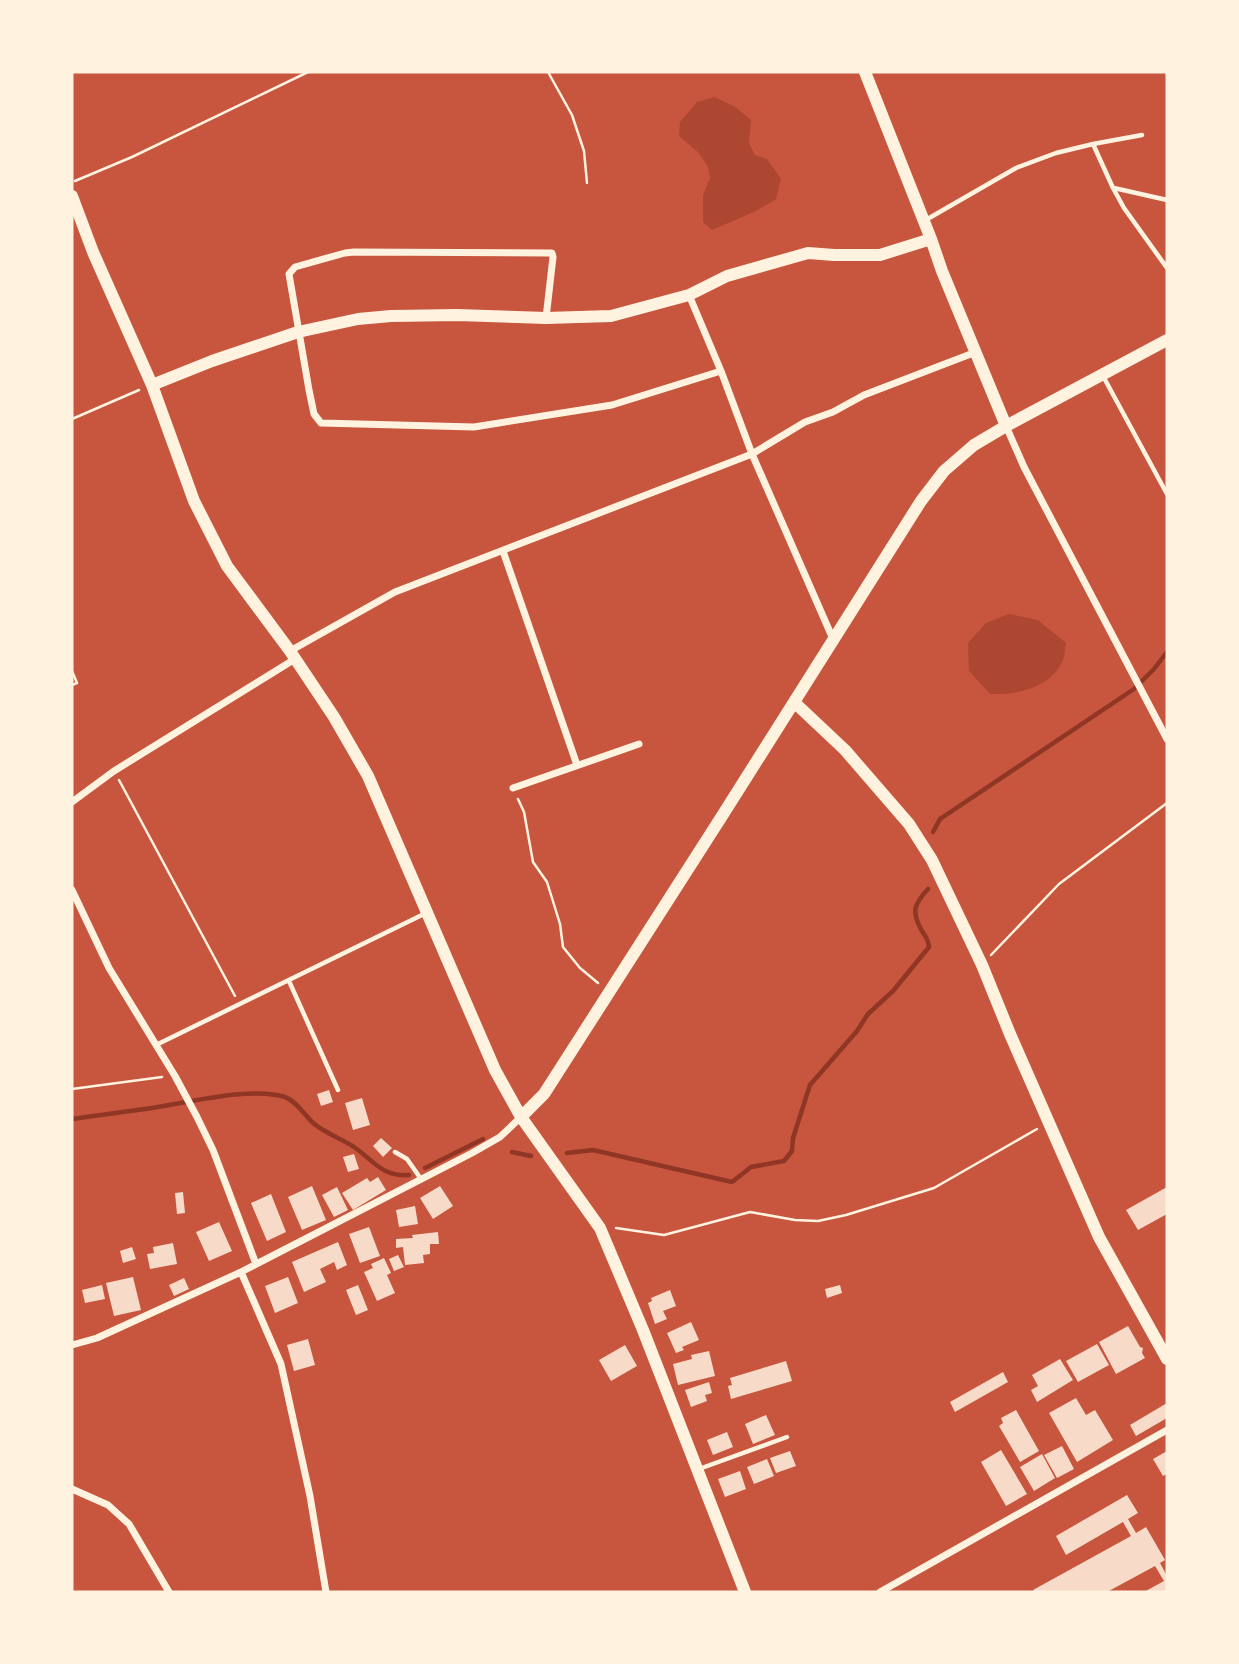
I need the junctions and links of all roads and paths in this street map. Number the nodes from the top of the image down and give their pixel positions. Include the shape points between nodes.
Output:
1 (309, 72) edge
2 (548, 72) edge
3 (865, 72) edge
4 (1142, 135) dead end
5 (1093, 144) junction
6 (72, 183) edge
7 (587, 183) dead end
8 (1112, 188) junction
9 (72, 196) edge
10 (1167, 201) edge
11 (924, 221) junction
12 (931, 239) junction
13 (1167, 268) edge
14 (689, 295) junction
15 (546, 318) junction
16 (298, 332) junction
17 (1167, 340) edge
18 (976, 352) junction
19 (721, 372) junction
20 (1102, 375) junction
21 (152, 385) junction
22 (72, 419) edge
23 (1006, 426) junction
24 (752, 454) junction
25 (1167, 494) edge
26 (503, 551) junction
27 (834, 640) junction
28 (292, 655) junction
29 (72, 671) edge
30 (72, 685) edge
31 (794, 702) junction
32 (1167, 739) edge
33 (639, 744) dead end
34 (577, 765) junction
35 (114, 771) junction
36 (513, 788) joint
37 (72, 802) edge
38 (1167, 803) edge
39 (72, 890) edge
40 (428, 912) junction
41 (982, 965) junction
42 (289, 981) junction
43 (609, 992) junction
44 (240, 1005) junction
45 (156, 1045) junction
46 (177, 1078) junction
47 (72, 1089) edge
48 (338, 1090) dead end
49 (521, 1117) junction
50 (1049, 1122) junction
51 (395, 1152) dead end
52 (421, 1179) junction
53 (600, 1228) junction
54 (256, 1264) junction
55 (241, 1272) junction
56 (72, 1345) edge
57 (1167, 1359) edge
58 (1167, 1430) edge
59 (787, 1437) dead end
60 (697, 1470) junction
61 (72, 1489) edge
62 (169, 1592) edge
63 (326, 1592) edge
64 (745, 1592) edge
65 (880, 1592) edge

1 - 6 path
2 - 7 path via 572,115 584,151
3 - 11 street
4 - 5 lane
5 - 8 lane
5 - 11 lane via 1016,168
8 - 10 lane
8 - 13 lane
9 - 21 street
11 - 12 street
12 - 14 street via 880,255 808,253 727,276
12 - 18 street
14 - 15 street via 611,316
14 - 19 street
15 - 16 street via 391,316
15 - 16 street via 552,253 355,252 295,267 289,274
16 - 19 street via 314,414 321,422 336,424 474,427 612,405
16 - 21 street
17 - 20 street
18 - 23 street
18 - 24 street via 864,395 805,422
19 - 24 street
20 - 23 street
20 - 25 lane
21 - 22 path
21 - 28 street via 199,512 227,566
23 - 27 street via 944,471
23 - 32 street
24 - 26 street
24 - 27 street
26 - 28 street via 396,592
26 - 34 street
27 - 31 street
28 - 35 street
28 - 40 street via 368,776
29 - 30 path via 77,683
31 - 41 street via 845,750 909,824 932,860
31 - 43 street
33 - 34 street
34 - 36 street
35 - 37 street
35 - 44 path
36 - 43 path via 524,812 533,862 547,882 564,947 580,968
38 - 41 path via 1059,884
39 - 45 street via 109,968
40 - 42 lane
40 - 49 street via 495,1070
41 - 50 street
42 - 44 lane
42 - 48 lane
43 - 49 street via 544,1094
44 - 45 lane
45 - 46 street
46 - 47 path
46 - 54 street via 213,1150
49 - 52 street via 500,1137
49 - 53 street
50 - 53 path via 933,1188 818,1221 750,1212 664,1236
50 - 57 street via 1099,1237
51 - 52 lane via 412,1164
52 - 54 street
53 - 60 street
54 - 55 street
55 - 56 street
55 - 63 street via 281,1364
58 - 65 street
59 - 60 lane
60 - 64 street
61 - 62 street via 108,1505 129,1524

